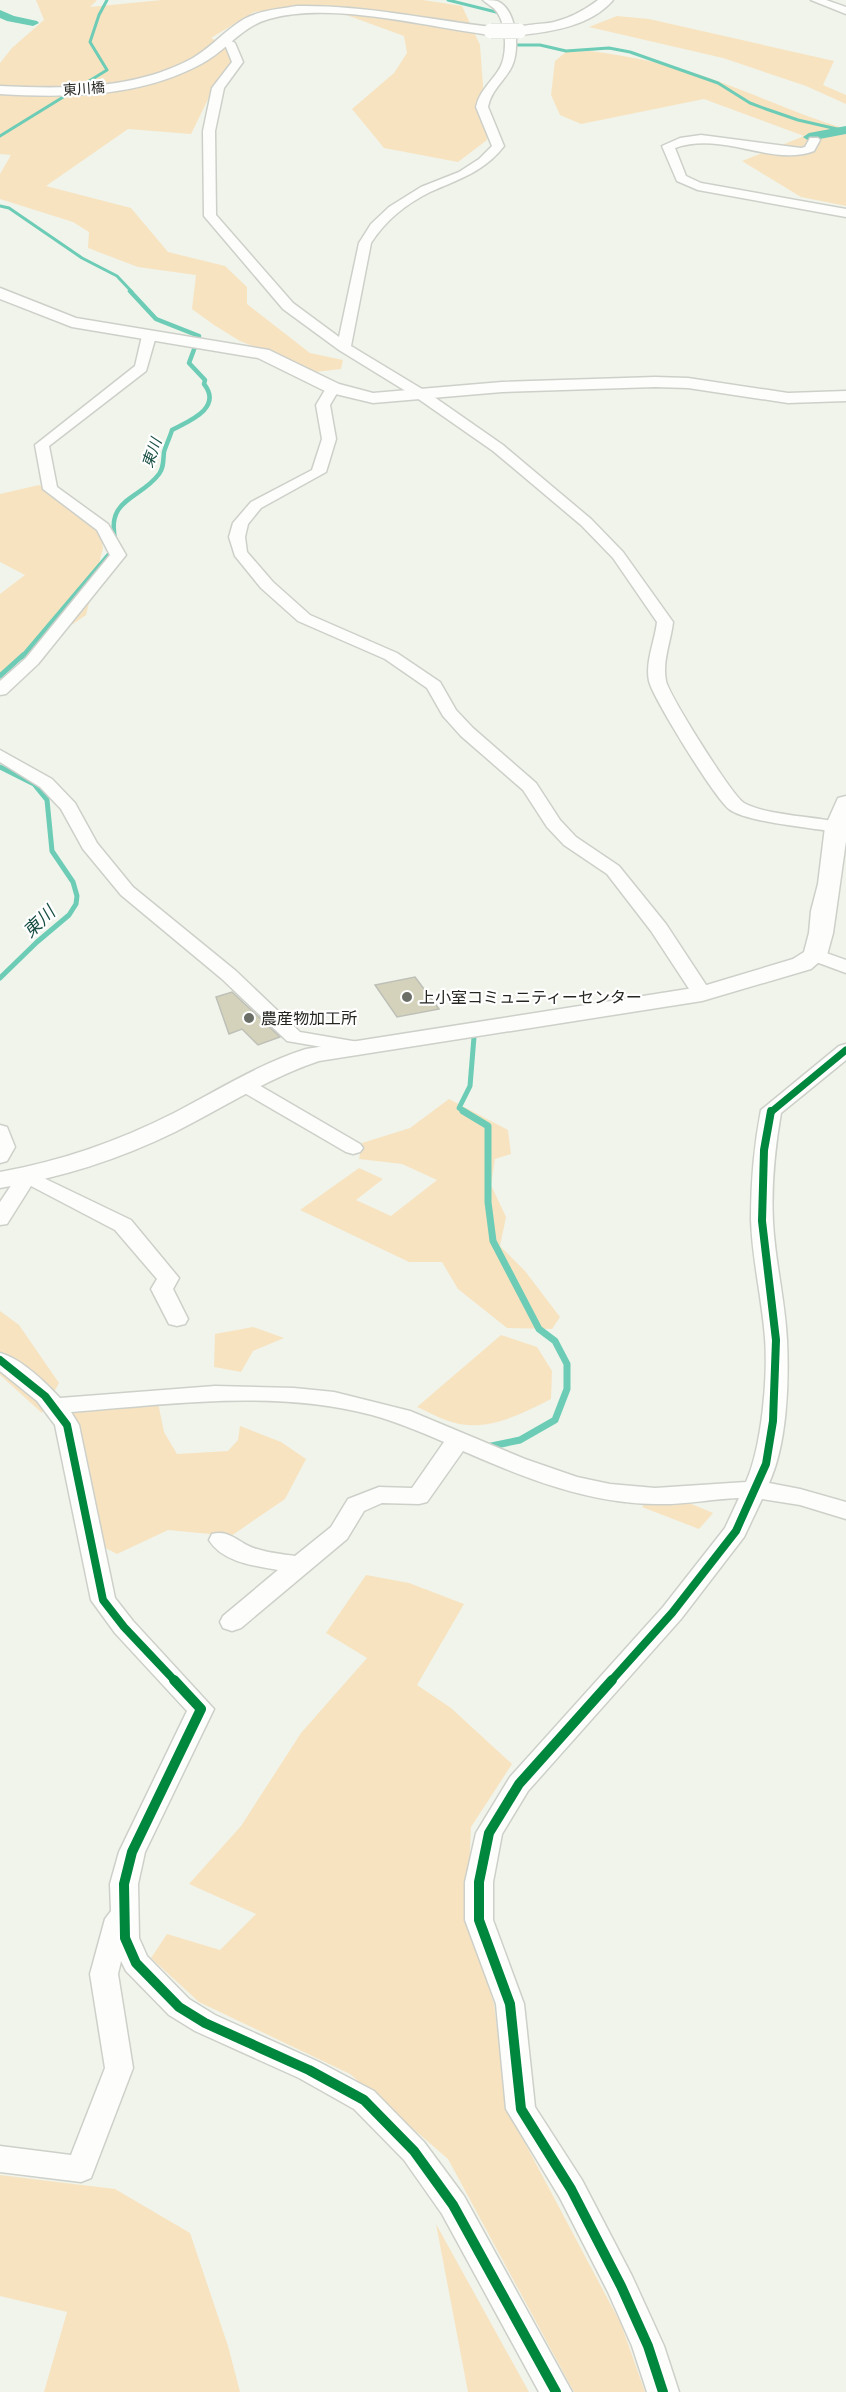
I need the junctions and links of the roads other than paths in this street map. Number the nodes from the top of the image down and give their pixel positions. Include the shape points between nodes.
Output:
1 (488, 0) edge
2 (606, 0) edge
3 (816, 0) edge
4 (846, 11) edge
5 (224, 39) junction
6 (0, 90) edge
7 (814, 140) dead end
8 (846, 213) edge
9 (0, 293) edge
10 (149, 336) junction
11 (344, 347) junction
12 (333, 388) junction
13 (422, 395) junction
14 (846, 396) edge
15 (0, 690) edge
16 (0, 755) edge
17 (846, 803) edge
18 (836, 826) junction
19 (815, 955) junction
20 (846, 967) edge
21 (702, 994) junction
22 (357, 1047) junction
23 (846, 1050) edge
24 (243, 1084) junction
25 (0, 1131) edge
26 (353, 1149) dead end
27 (0, 1157) edge
28 (27, 1176) junction
29 (0, 1180) edge
30 (0, 1219) edge
31 (177, 1319) dead end
32 (0, 1360) edge
33 (56, 1406) junction
34 (459, 1439) junction
35 (754, 1490) junction
36 (846, 1511) edge
37 (221, 1540) dead end
38 (301, 1566) junction
39 (232, 1622) dead end
40 (124, 1901) junction
41 (0, 2159) edge
42 (556, 2392) edge
43 (663, 2392) edge

1 - 11 street via 505,17 511,47 507,66 483,102 482,111 498,146 463,175 425,190 393,210 375,228 365,243
2 - 5 street, 東川橋, bridge via 590,13 561,26 519,31 455,27 371,10 325,7 267,14 243,24
3 - 4 street
5 - 6 street, 東川橋 via 189,66 150,79 96,88
5 - 11 street via 238,62 218,88 209,131 210,216 288,306
7 - 8 street via 810,149 797,153 718,140 668,146 681,177 698,186
9 - 10 street via 72,322
10 - 12 street via 262,354
10 - 15 street via 141,368 42,446 50,489 102,527 118,555 32,661
11 - 13 street
12 - 13 street via 373,398
12 - 21 street via 323,405 329,439 319,472 256,505 241,523 237,537 240,553 267,585 304,618 391,656 434,685 466,732 531,787 553,823 570,841 613,870
13 - 14 street via 502,387 655,382 788,398
13 - 18 street via 498,448 586,522 618,555 665,622 654,667 658,684 713,778 736,806 755,813
16 - 22 street via 46,783 69,807 89,845 127,891 229,975 294,1037
17 - 18 street
18 - 19 street via 830,884
19 - 20 street
19 - 21 street via 781,972
21 - 22 street
22 - 24 street via 289,1061
23 - 35 street via 771,1110 764,1150 762,1221 776,1340 773,1421 766,1464
24 - 26 street
24 - 28 street via 182,1119
25 - 27 street via 5,1147
28 - 29 street
28 - 30 street
28 - 31 street via 123,1225 168,1278 162,1289
32 - 33 street
33 - 34 street via 239,1392 310,1395 374,1408
33 - 40 street via 67,1426 103,1600 201,1709 132,1852
34 - 35 street via 542,1474 602,1491 661,1496
34 - 38 street via 419,1496 379,1495 356,1505 339,1533
35 - 36 street via 811,1499
35 - 43 street via 736,1531 672,1613 519,1784 489,1833 479,1882 479,1920 510,2004 521,2109 571,2189 621,2286
37 - 38 street via 247,1556
38 - 39 street
40 - 41 street via 104,1974 119,2068 81,2169
40 - 42 street via 125,1938 136,1963 178,2007 364,2100 414,2151 453,2205

